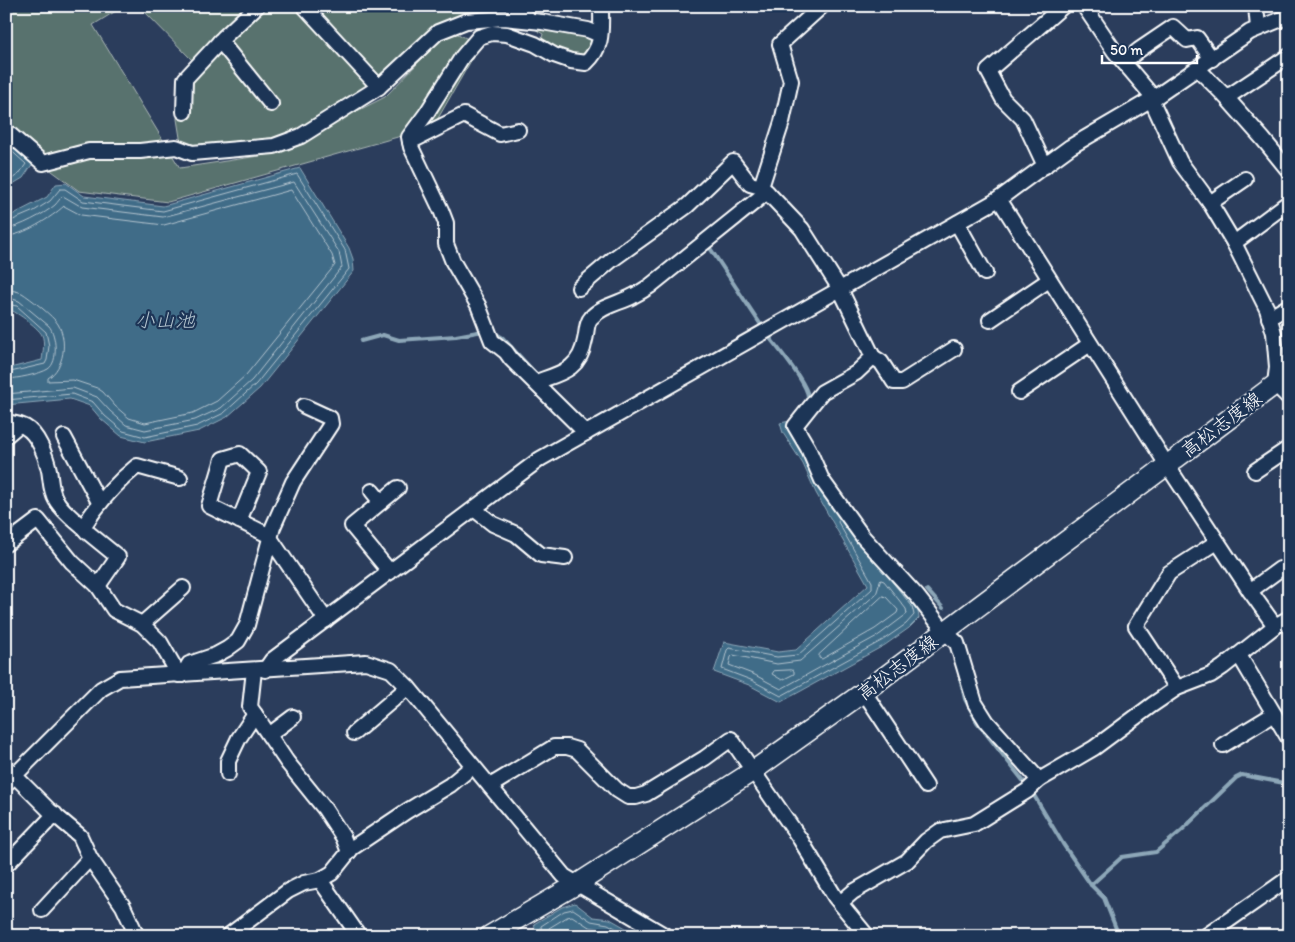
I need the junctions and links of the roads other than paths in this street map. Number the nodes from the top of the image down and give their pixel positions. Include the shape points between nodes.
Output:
1 (257, 6) edge
2 (304, 6) edge
3 (512, 6) edge
4 (601, 6) edge
5 (822, 6) edge
6 (1063, 6) edge
7 (1084, 6) edge
8 (1256, 6) edge
9 (1289, 16) edge
10 (531, 21) junction
11 (1258, 28) junction
12 (600, 34) junction
13 (220, 41) junction
14 (1289, 56) edge
15 (1212, 59) junction
16 (1124, 62) junction
17 (1198, 68) junction
18 (379, 87) junction
19 (1225, 96) junction
20 (1153, 99) junction
21 (270, 104) dead end
22 (184, 112) dead end
23 (518, 130) dead end
24 (6, 131) edge
25 (410, 142) junction
26 (1045, 166) junction
27 (1289, 171) edge
28 (1245, 179) dead end
29 (764, 190) junction
30 (999, 199) junction
31 (1289, 202) edge
32 (1210, 203) junction
33 (956, 223) junction
34 (1234, 244) junction
35 (986, 273) dead end
36 (1049, 280) junction
37 (579, 288) dead end
38 (840, 289) junction
39 (1289, 306) edge
40 (1269, 318) junction
41 (990, 320) dead end
42 (1090, 344) junction
43 (954, 349) dead end
44 (873, 357) junction
45 (1282, 379) edge
46 (536, 382) junction
47 (1019, 392) dead end
48 (1289, 398) edge
49 (304, 406) dead end
50 (13, 423) edge
51 (586, 433) junction
52 (6, 436) edge
53 (64, 438) dead end
54 (1289, 448) edge
55 (1167, 465) junction
56 (1255, 471) dead end
57 (180, 478) dead end
58 (398, 488) dead end
59 (99, 502) junction
60 (474, 509) junction
61 (239, 521) junction
62 (86, 530) junction
63 (271, 540) junction
64 (1217, 542) junction
65 (6, 544) edge
66 (566, 558) dead end
67 (1280, 569) dead end
68 (390, 572) junction
69 (98, 586) junction
70 (183, 588) dead end
71 (1250, 591) junction
72 (1289, 618) edge
73 (326, 620) junction
74 (142, 624) junction
75 (1275, 626) junction
76 (944, 632) junction
77 (1239, 655) junction
78 (259, 670) junction
79 (181, 675) junction
80 (408, 687) junction
81 (1177, 688) junction
82 (864, 692) junction
83 (255, 714) junction
84 (1274, 714) junction
85 (293, 717) dead end
86 (354, 733) dead end
87 (268, 735) junction
88 (1289, 739) edge
89 (1223, 744) dead end
90 (473, 766) junction
91 (753, 770) junction
92 (228, 774) dead end
93 (9, 776) edge
94 (490, 786) junction
95 (926, 786) dead end
96 (1033, 786) junction
97 (55, 814) junction
98 (349, 852) junction
99 (90, 858) junction
100 (6, 864) edge
101 (1289, 878) edge
102 (320, 880) junction
103 (577, 884) junction
104 (840, 903) junction
105 (42, 910) dead end
106 (137, 936) edge
107 (228, 936) edge
108 (359, 936) edge
109 (489, 936) edge
110 (666, 936) edge
111 (867, 936) edge
112 (1206, 936) edge

1 - 13 street
2 - 18 street
3 - 10 street
4 - 12 street
5 - 29 street via 780,44 791,81 790,94
6 - 26 street via 988,72 1003,99 1023,119
7 - 16 street
8 - 11 street
9 - 11 street
10 - 12 street
10 - 18 street via 504,18 466,21 438,32
11 - 15 street
12 - 25 street via 595,55 586,64 554,55 507,34 492,33 479,37 409,137
13 - 21 street
13 - 22 street via 185,79
14 - 19 street
15 - 16 street via 1197,38 1187,40 1173,27
15 - 17 street
16 - 20 street
17 - 19 street
17 - 20 street
18 - 24 street via 301,136 274,146 192,153 176,147 89,151 43,163
19 - 27 street
20 - 26 street via 1070,147
20 - 32 street via 1180,162
23 - 25 street via 500,134 464,115
25 - 46 street via 446,223 446,244 453,262 478,305 492,341
26 - 30 street
28 - 32 street
29 - 37 street via 750,184 733,162 687,206 613,259
29 - 38 street via 802,229
29 - 46 street via 650,286 592,316 579,359 571,368
30 - 33 street
30 - 36 street
31 - 34 street
32 - 34 street
33 - 35 street
33 - 38 street
34 - 40 street
36 - 41 street
36 - 42 street
38 - 44 street
38 - 51 street
39 - 40 street
40 - 45 street via 1274,333 1276,368
42 - 47 street
42 - 55 street
43 - 44 street via 902,382 894,382 881,362
44 - 76 street via 856,373 822,392 795,426 822,480 863,537 917,596
45 - 48 street
45 - 55 main road, 高松志度線
46 - 51 street
49 - 63 street via 330,418 331,424 293,482
50 - 52 street
50 - 62 street via 30,431 42,449 56,501
51 - 60 street via 540,459
53 - 59 street
54 - 56 street
55 - 64 street
55 - 76 main road, 高松志度線
57 - 59 street via 137,466
58 - 68 street via 377,497 352,526
59 - 62 street via 85,524
60 - 66 street via 493,524 516,534 541,555
60 - 68 street
61 - 61 street via 209,506 224,459 240,454 260,472
61 - 63 street via 268,535
62 - 69 street via 118,557
63 - 73 street
63 - 79 street via 247,626 238,641 216,655 188,664
64 - 71 street
64 - 81 street via 1169,573 1136,626
65 - 69 street via 38,520 72,562
67 - 71 street
68 - 73 street
69 - 74 street via 114,610
70 - 74 street
71 - 75 street
72 - 75 street
73 - 78 street
74 - 79 street via 160,642
75 - 77 street
76 - 82 main road, 高松志度線
76 - 96 street via 957,643 969,688 979,709
77 - 81 street via 1211,675
77 - 84 street
78 - 79 street
78 - 80 street via 366,662 391,670
78 - 83 street via 250,708
79 - 93 street via 120,678 101,689
80 - 86 street
80 - 90 street
81 - 96 street via 1094,748
82 - 91 main road, 高松志度線
82 - 95 street
83 - 87 street
83 - 92 street via 228,761
84 - 88 street
84 - 89 street
85 - 87 street
87 - 98 street via 324,808
90 - 94 street
90 - 98 street via 450,785 406,811
91 - 94 street via 731,739 646,794 628,797 576,750 566,746 554,747
91 - 103 main road, 高松志度線
91 - 104 street
93 - 97 street
94 - 103 street via 564,876
96 - 104 street via 974,824 940,831 907,860
97 - 99 street via 80,836
97 - 100 street
98 - 102 street via 332,873
99 - 105 street
99 - 106 street via 123,906
101 - 112 street
102 - 107 street via 288,891
102 - 108 street
103 - 109 main road, 高松志度線
103 - 110 street
104 - 111 street

